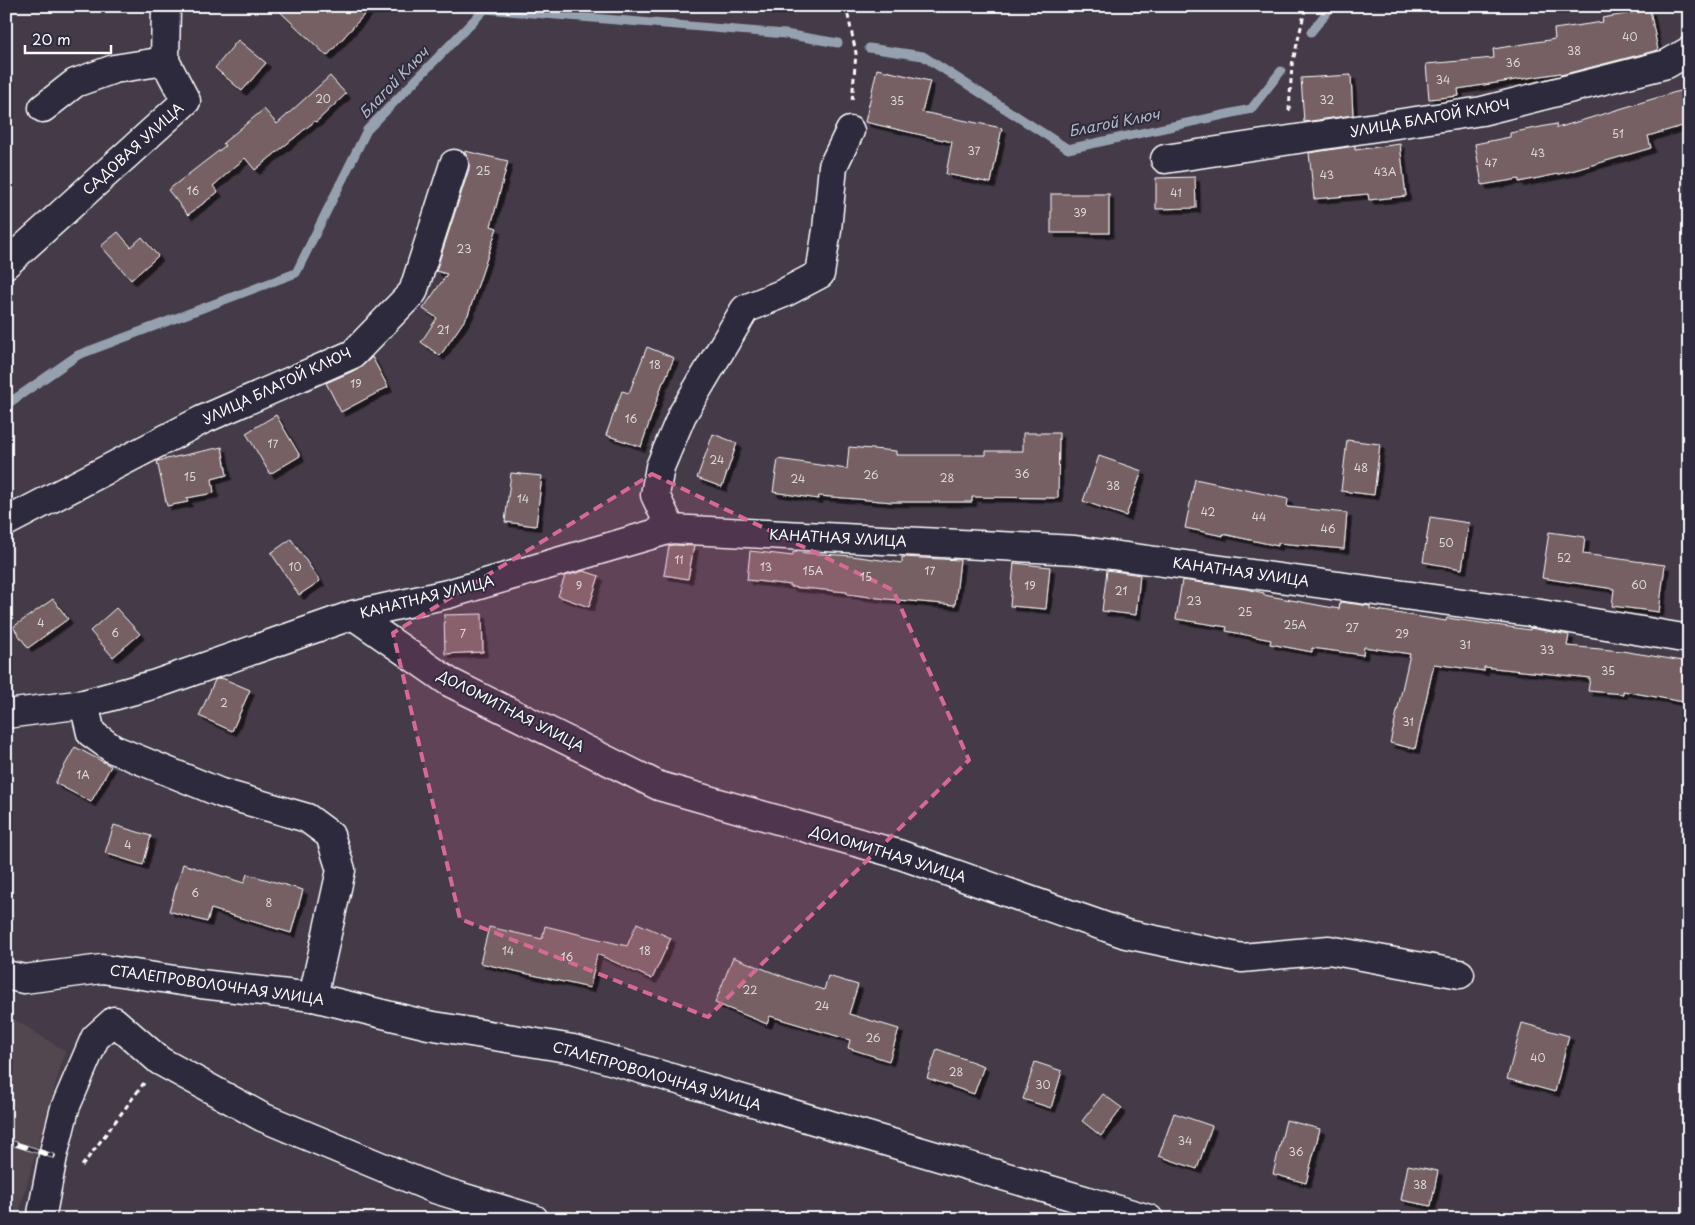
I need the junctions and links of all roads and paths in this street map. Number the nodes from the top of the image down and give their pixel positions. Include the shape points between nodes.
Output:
1 (166, 6) edge
2 (846, 6) edge
3 (1306, 6) edge
4 (1689, 51) edge
5 (165, 61) junction
6 (43, 108) dead end
7 (850, 131) joint
8 (1288, 141) junction
9 (1165, 159) dead end
10 (454, 164) dead end
11 (6, 264) edge
12 (6, 522) edge
13 (671, 529) junction
14 (353, 615) junction
15 (1689, 639) edge
16 (84, 704) junction
17 (6, 714) edge
18 (1460, 974) dead end
19 (6, 975) edge
20 (313, 997) junction
21 (160, 1062) junction
22 (78, 1172) dead end
23 (41, 1219) edge
24 (534, 1219) edge
25 (1148, 1219) edge

1 - 5 street, САДОВАЯ УЛИЦА
2 - 7 path via 856,53
3 - 8 path via 1292,65
4 - 8 street, УЛИЦА БЛАГОЙ КЛЮЧ via 1666,64 1482,111
5 - 6 street via 114,69 75,83
5 - 11 street, САДОВАЯ УЛИЦА via 186,101
7 - 13 street via 833,166 820,274 745,310 682,415 660,467 655,495
8 - 9 street, УЛИЦА БЛАГОЙ КЛЮЧ
10 - 12 street, УЛИЦА БЛАГОЙ КЛЮЧ via 413,292 353,354 202,420
13 - 14 street, КАНАТНАЯ УЛИЦА via 448,594
13 - 15 street, КАНАТНАЯ УЛИЦА via 1074,550 1529,612
14 - 16 street, КАНАТНАЯ УЛИЦА via 156,684
14 - 18 street, ДОЛОМИТНАЯ УЛИЦА via 449,682 659,786 898,854 1126,934 1242,958 1329,950
16 - 17 street, КАНАТНАЯ УЛИЦА
16 - 20 street via 91,733 113,750 221,793 307,818 330,835 341,870
19 - 20 street, СТАЛЕПРОВОЛОЧНАЯ УЛИЦА via 24,979 102,969
20 - 25 street, СТАЛЕПРОВОЛОЧНАЯ УЛИЦА via 428,1025 573,1049
21 - 22 path
21 - 23 street via 114,1021 95,1038 64,1108
21 - 24 street via 262,1116 435,1190

